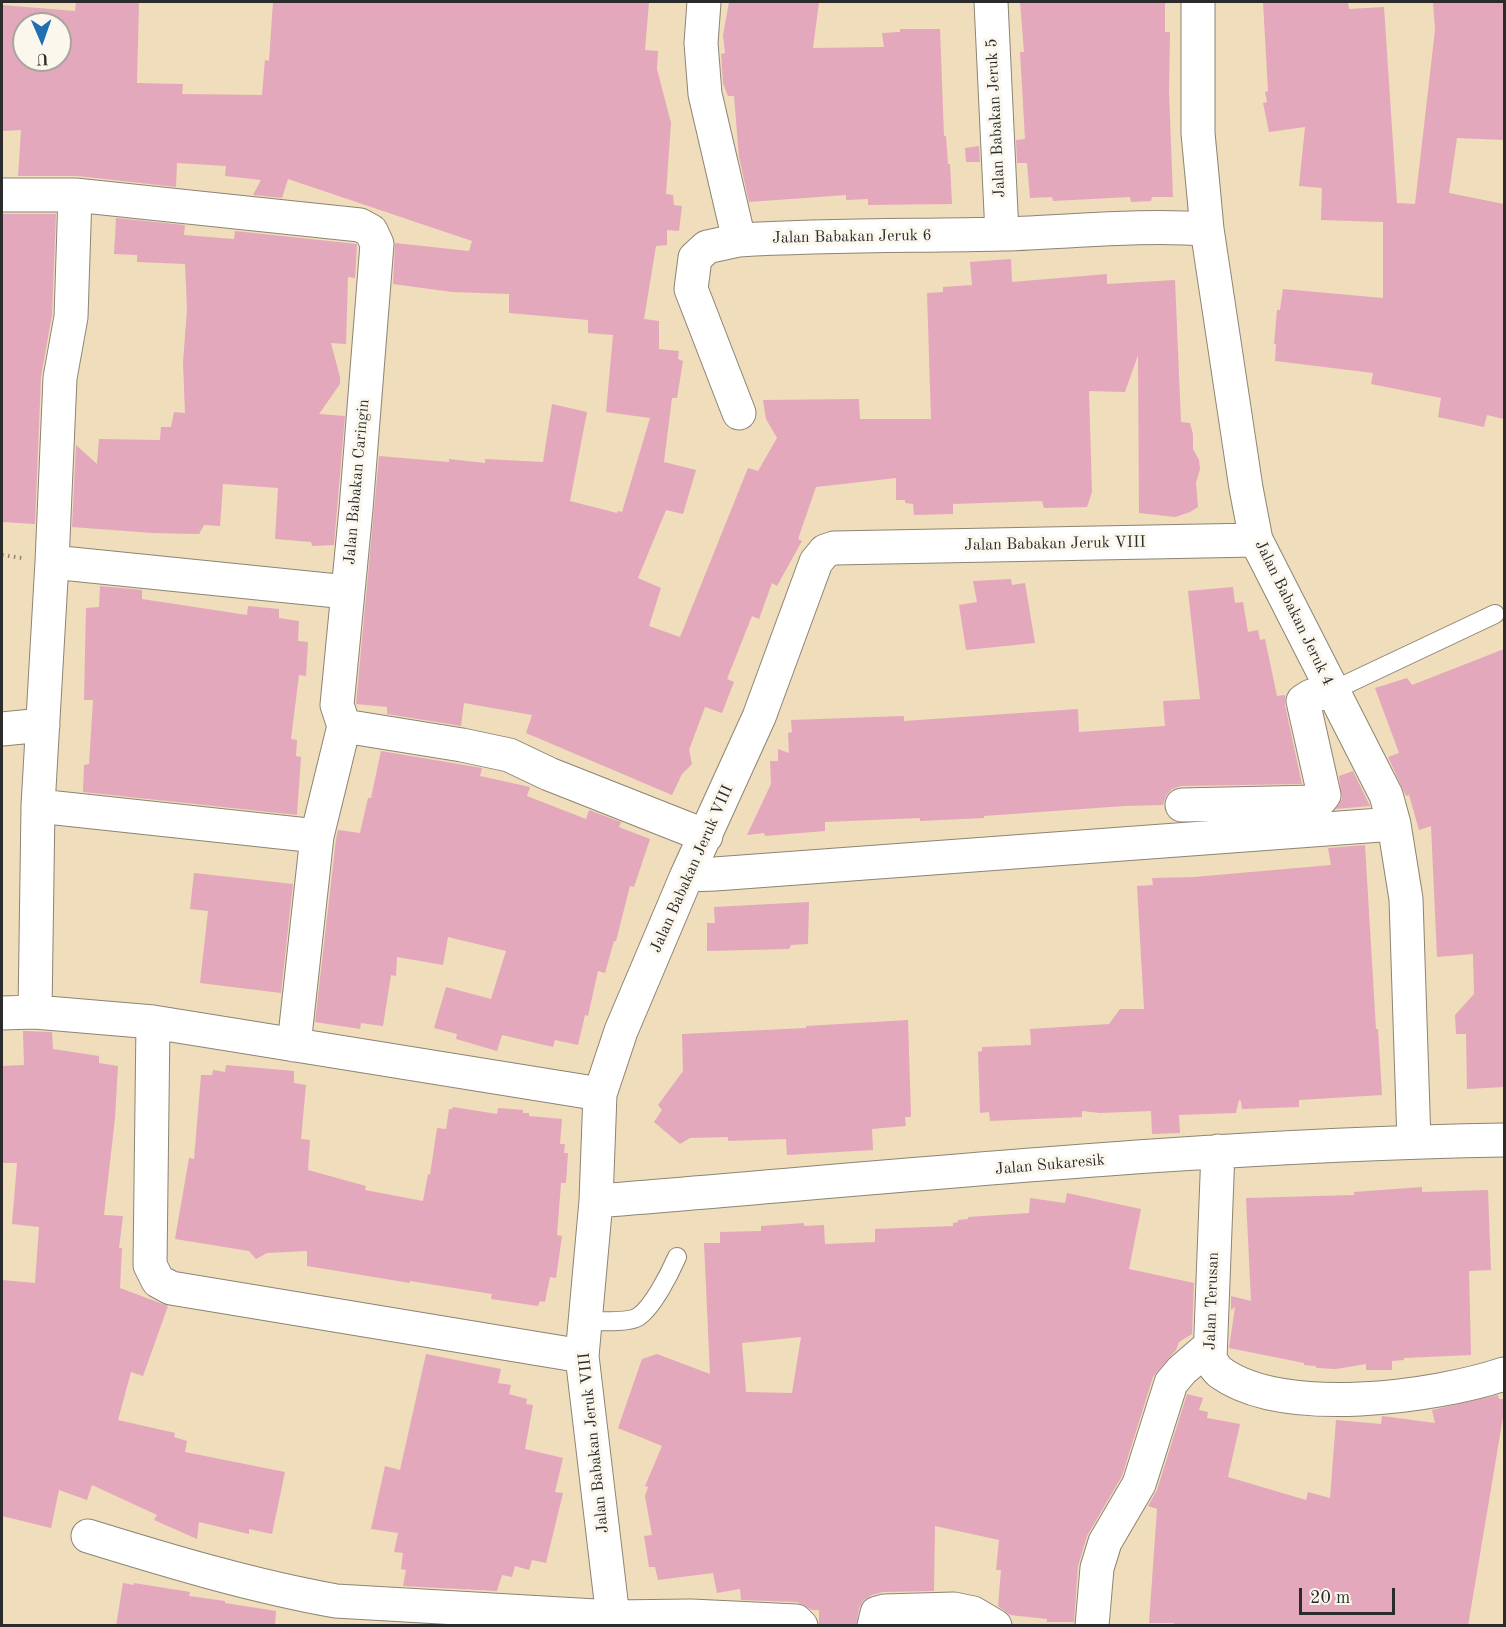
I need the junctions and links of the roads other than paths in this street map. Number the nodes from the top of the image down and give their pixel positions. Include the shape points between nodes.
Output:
1 (704, 2) edge
2 (991, 2) edge
3 (1198, 2) edge
4 (2, 195) edge
5 (75, 195) junction
6 (1208, 229) junction
7 (1002, 234) junction
8 (739, 240) junction
9 (739, 413) dead end
10 (1256, 540) junction
11 (52, 562) junction
12 (347, 592) junction
13 (1495, 614) dead end
14 (1332, 691) junction
15 (43, 725) junction
16 (344, 726) junction
17 (2, 729) edge
18 (38, 806) junction
19 (1182, 806) dead end
20 (1394, 824) junction
21 (317, 836) junction
22 (706, 836) junction
23 (687, 875) junction
24 (35, 1012) junction
25 (2, 1013) edge
26 (153, 1022) junction
27 (294, 1045) junction
28 (600, 1094) junction
29 (1504, 1140) edge
30 (1414, 1142) junction
31 (1218, 1151) junction
32 (596, 1201) junction
33 (677, 1257) dead end
34 (586, 1321) junction
35 (1210, 1346) junction
36 (582, 1356) junction
37 (1504, 1374) edge
38 (88, 1536) dead end
39 (614, 1622) edge
40 (801, 1626) edge
41 (874, 1626) edge
42 (994, 1626) edge
43 (1092, 1626) edge

1 - 8 street via 701,43 705,94
2 - 7 street, Jalan Babakan Jeruk 5
3 - 6 street, Jalan Babakan Jeruk 4 via 1198,133
4 - 5 street, Jalan Babakan Caringin
5 - 11 street via 71,317 60,378
5 - 12 street, Jalan Babakan Caringin via 360,225 371,231 377,244
6 - 7 street, Jalan Babakan Jeruk 6 via 1177,226
6 - 10 street, Jalan Babakan Jeruk 4
7 - 8 street, Jalan Babakan Jeruk 6
8 - 9 street, Jalan Babakan Jeruk 6 via 707,247 695,258 691,289
10 - 14 street, Jalan Babakan Jeruk 4
10 - 22 street, Jalan Babakan Jeruk VIII via 825,551 816,562 759,717
11 - 12 street
11 - 15 street
12 - 16 street, Jalan Babakan Caringin via 337,705
13 - 14 lane
14 - 19 street via 1303,701 1324,795 1320,800
14 - 20 street, Jalan Babakan Jeruk 4 via 1386,795
15 - 17 street
15 - 18 street
16 - 21 street
16 - 22 street via 509,755
18 - 21 street
18 - 24 street
20 - 23 street
20 - 30 street, Jalan Babakan Jeruk 4 via 1406,898
21 - 27 street
22 - 23 street, Jalan Babakan Jeruk VIII
23 - 28 street, Jalan Babakan Jeruk VIII via 621,1031
24 - 25 street
24 - 26 street
26 - 27 street
26 - 36 street via 150,1265 158,1281 171,1287
27 - 28 street
28 - 32 street, Jalan Babakan Jeruk VIII
29 - 30 street, Jalan Sukaresik
30 - 31 street, Jalan Sukaresik
31 - 32 street, Jalan Sukaresik
31 - 35 street, Jalan Terusan
32 - 34 street, Jalan Babakan Jeruk VIII
33 - 34 lane via 662,1289 638,1317
34 - 36 street, Jalan Babakan Jeruk VIII
35 - 37 street, Jalan Terusan via 1210,1359 1219,1373 1256,1390 1287,1397 1351,1399 1404,1395
35 - 43 street via 1171,1383 1139,1484 1105,1542 1097,1568
36 - 39 street, Jalan Babakan Jeruk VIII
38 - 39 street via 160,1558 336,1600
39 - 40 street via 690,1616 796,1621
41 - 42 street via 877,1613 884,1611 954,1609 973,1613

